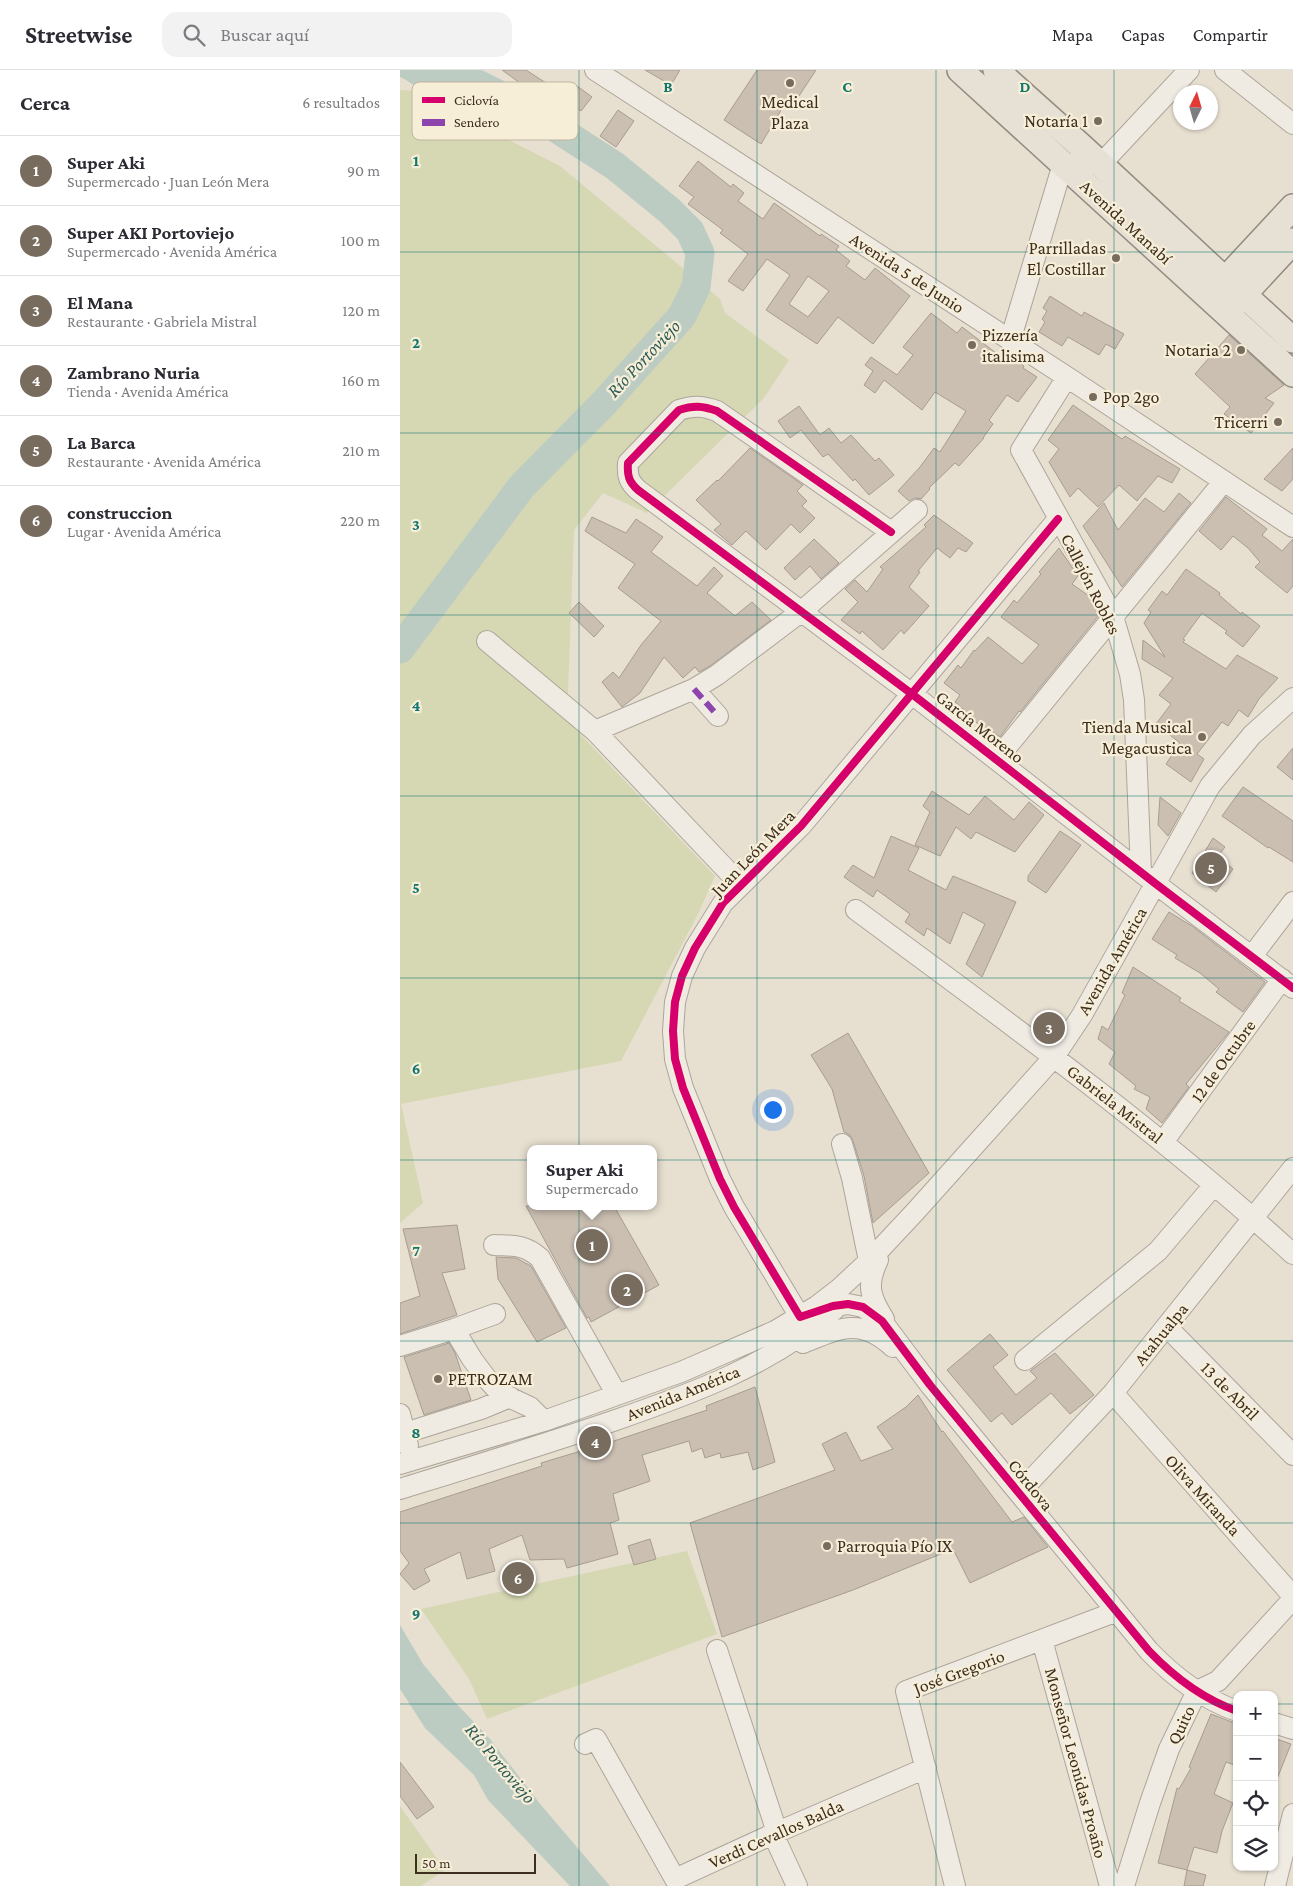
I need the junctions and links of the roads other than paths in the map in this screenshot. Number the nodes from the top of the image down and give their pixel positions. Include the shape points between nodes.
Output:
1 (594, 70) edge
2 (960, 70) edge
3 (996, 70) edge
4 (1188, 70) edge
5 (1225, 70) edge
6 (1293, 124) edge
7 (1063, 164) junction
8 (1101, 164) junction
9 (1293, 207) edge
10 (1293, 241) edge
11 (1226, 296) junction
12 (1293, 340) edge
13 (1010, 341) junction
14 (1293, 374) edge
15 (1067, 377) junction
16 (1224, 481) junction
17 (916, 510) dead end
18 (1058, 519) junction
19 (1293, 527) edge
20 (891, 532) junction
21 (802, 611) junction
22 (1113, 616) junction
23 (487, 641) dead end
24 (694, 689) junction
25 (912, 694) junction
26 (1293, 698) edge
27 (718, 716) dead end
28 (595, 731) junction
29 (997, 759) junction
30 (1149, 878) junction
31 (740, 884) junction
32 (1293, 902) edge
33 (856, 910) dead end
34 (1252, 956) junction
35 (1288, 984) edge
36 (1054, 1057) junction
37 (1164, 1142) junction
38 (842, 1144) dead end
39 (1293, 1168) edge
40 (1214, 1184) junction
41 (1253, 1218) junction
42 (494, 1245) dead end
43 (1293, 1254) edge
44 (874, 1261) junction
45 (840, 1304) junction
46 (495, 1314) dead end
47 (800, 1317) junction
48 (1167, 1327) junction
49 (454, 1329) junction
50 (901, 1344) junction
51 (400, 1346) edge
52 (1024, 1360) dead end
53 (760, 1361) junction
54 (930, 1385) junction
55 (1113, 1393) junction
56 (617, 1396) junction
57 (510, 1397) junction
58 (400, 1414) edge
59 (544, 1420) junction
60 (405, 1433) junction
61 (1293, 1455) edge
62 (406, 1462) edge
63 (408, 1486) edge
64 (1019, 1493) junction
65 (1293, 1598) edge
66 (1115, 1612) junction
67 (1042, 1640) junction
68 (717, 1650) dead end
69 (1197, 1691) junction
70 (1233, 1709) edge
71 (1278, 1724) edge
72 (1293, 1729) edge
73 (584, 1744) dead end
74 (926, 1768) junction
75 (1293, 1814) edge
76 (775, 1833) junction
77 (797, 1886) edge
78 (955, 1886) edge
79 (1110, 1886) edge
80 (1124, 1886) edge
81 (1275, 1886) edge

1 - 13 street, Avenida 5 de Junio
2 - 7 main road, Avenida Manabí
3 - 8 main road, Avenida Manabí
4 - 8 street
5 - 6 street
7 - 8 street
7 - 11 main road, Avenida Manabí
7 - 13 street
8 - 11 main road, Avenida Manabí
9 - 11 main road
10 - 11 main road
11 - 12 main road, Avenida Manabí
11 - 14 main road, Avenida Manabí
13 - 15 street, Avenida 5 de Junio
15 - 16 street, Avenida 5 de Junio
15 - 18 street, Callejón Robles via 1021,450
16 - 19 street, Avenida 5 de Junio
16 - 22 street
17 - 20 street
18 - 22 street, Callejón Robles
18 - 25 street, Juan León Mera
20 - 21 street
20 - 21 street, García Moreno via 717,411 704,406 679,410 628,464 631,484
21 - 24 street
21 - 25 street, García Moreno
22 - 29 street
22 - 30 street, Callejón Robles via 1134,700
23 - 28 street
24 - 27 street
24 - 28 street
25 - 29 street, García Moreno
25 - 31 street, Juan León Mera via 801,826
26 - 30 street, Avenida América via 1252,735 1210,786
28 - 31 street
29 - 30 street, García Moreno
30 - 34 street, García Moreno
30 - 36 street, Avenida América via 1074,1028
31 - 47 street, Juan León Mera via 710,922 682,976 673,1016 675,1059 683,1088 720,1179
32 - 34 street
33 - 36 street, Gabriela Mistral
34 - 35 street, García Moreno
35 - 37 street, 12 de Octubre
36 - 37 street, Gabriela Mistral
36 - 44 street, Avenida América
37 - 40 street, Gabriela Mistral
38 - 44 street
39 - 41 street, Atahualpa
40 - 41 street, Gabriela Mistral
40 - 52 street via 1158,1250
41 - 43 street, Gabriela Mistral
41 - 48 street, Atahualpa
42 - 56 street via 523,1247 540,1258
44 - 45 street, Avenida América
44 - 47 street, Avenida América
44 - 50 street via 872,1297
45 - 47 street, Córdova
45 - 50 street, Córdova via 856,1305 870,1311
45 - 53 street, Avenida América via 801,1336
46 - 49 street
47 - 56 street, Avenida América via 724,1355
48 - 55 street, Atahualpa
48 - 61 street, 13 de Abril
49 - 51 street
49 - 57 street via 487,1380
50 - 54 street, Córdova
53 - 54 street, Córdova via 841,1329 864,1328 892,1346
53 - 63 street, Avenida América via 670,1401 531,1449
54 - 64 street, Córdova
55 - 64 street, Atahualpa
55 - 65 street, Oliva Miranda
56 - 59 street, Avenida América
57 - 59 street
57 - 60 street
58 - 60 street
59 - 62 street, Avenida América
60 - 62 street
62 - 63 street
64 - 66 street, Córdova
65 - 69 street, Quito via 1218,1681
66 - 67 street, José Gregorio
66 - 69 street, Córdova via 1160,1662
67 - 74 street, José Gregorio via 906,1691
67 - 79 street, Monseñor Leonidas Proaño
68 - 76 street
69 - 70 street, Córdova
69 - 80 street, Quito via 1166,1758
71 - 72 street
73 - 76 street, Verdi Cevallos Balda via 596,1739 675,1878
74 - 76 street, Verdi Cevallos Balda
74 - 78 street, José Gregorio
75 - 81 street
76 - 77 street

